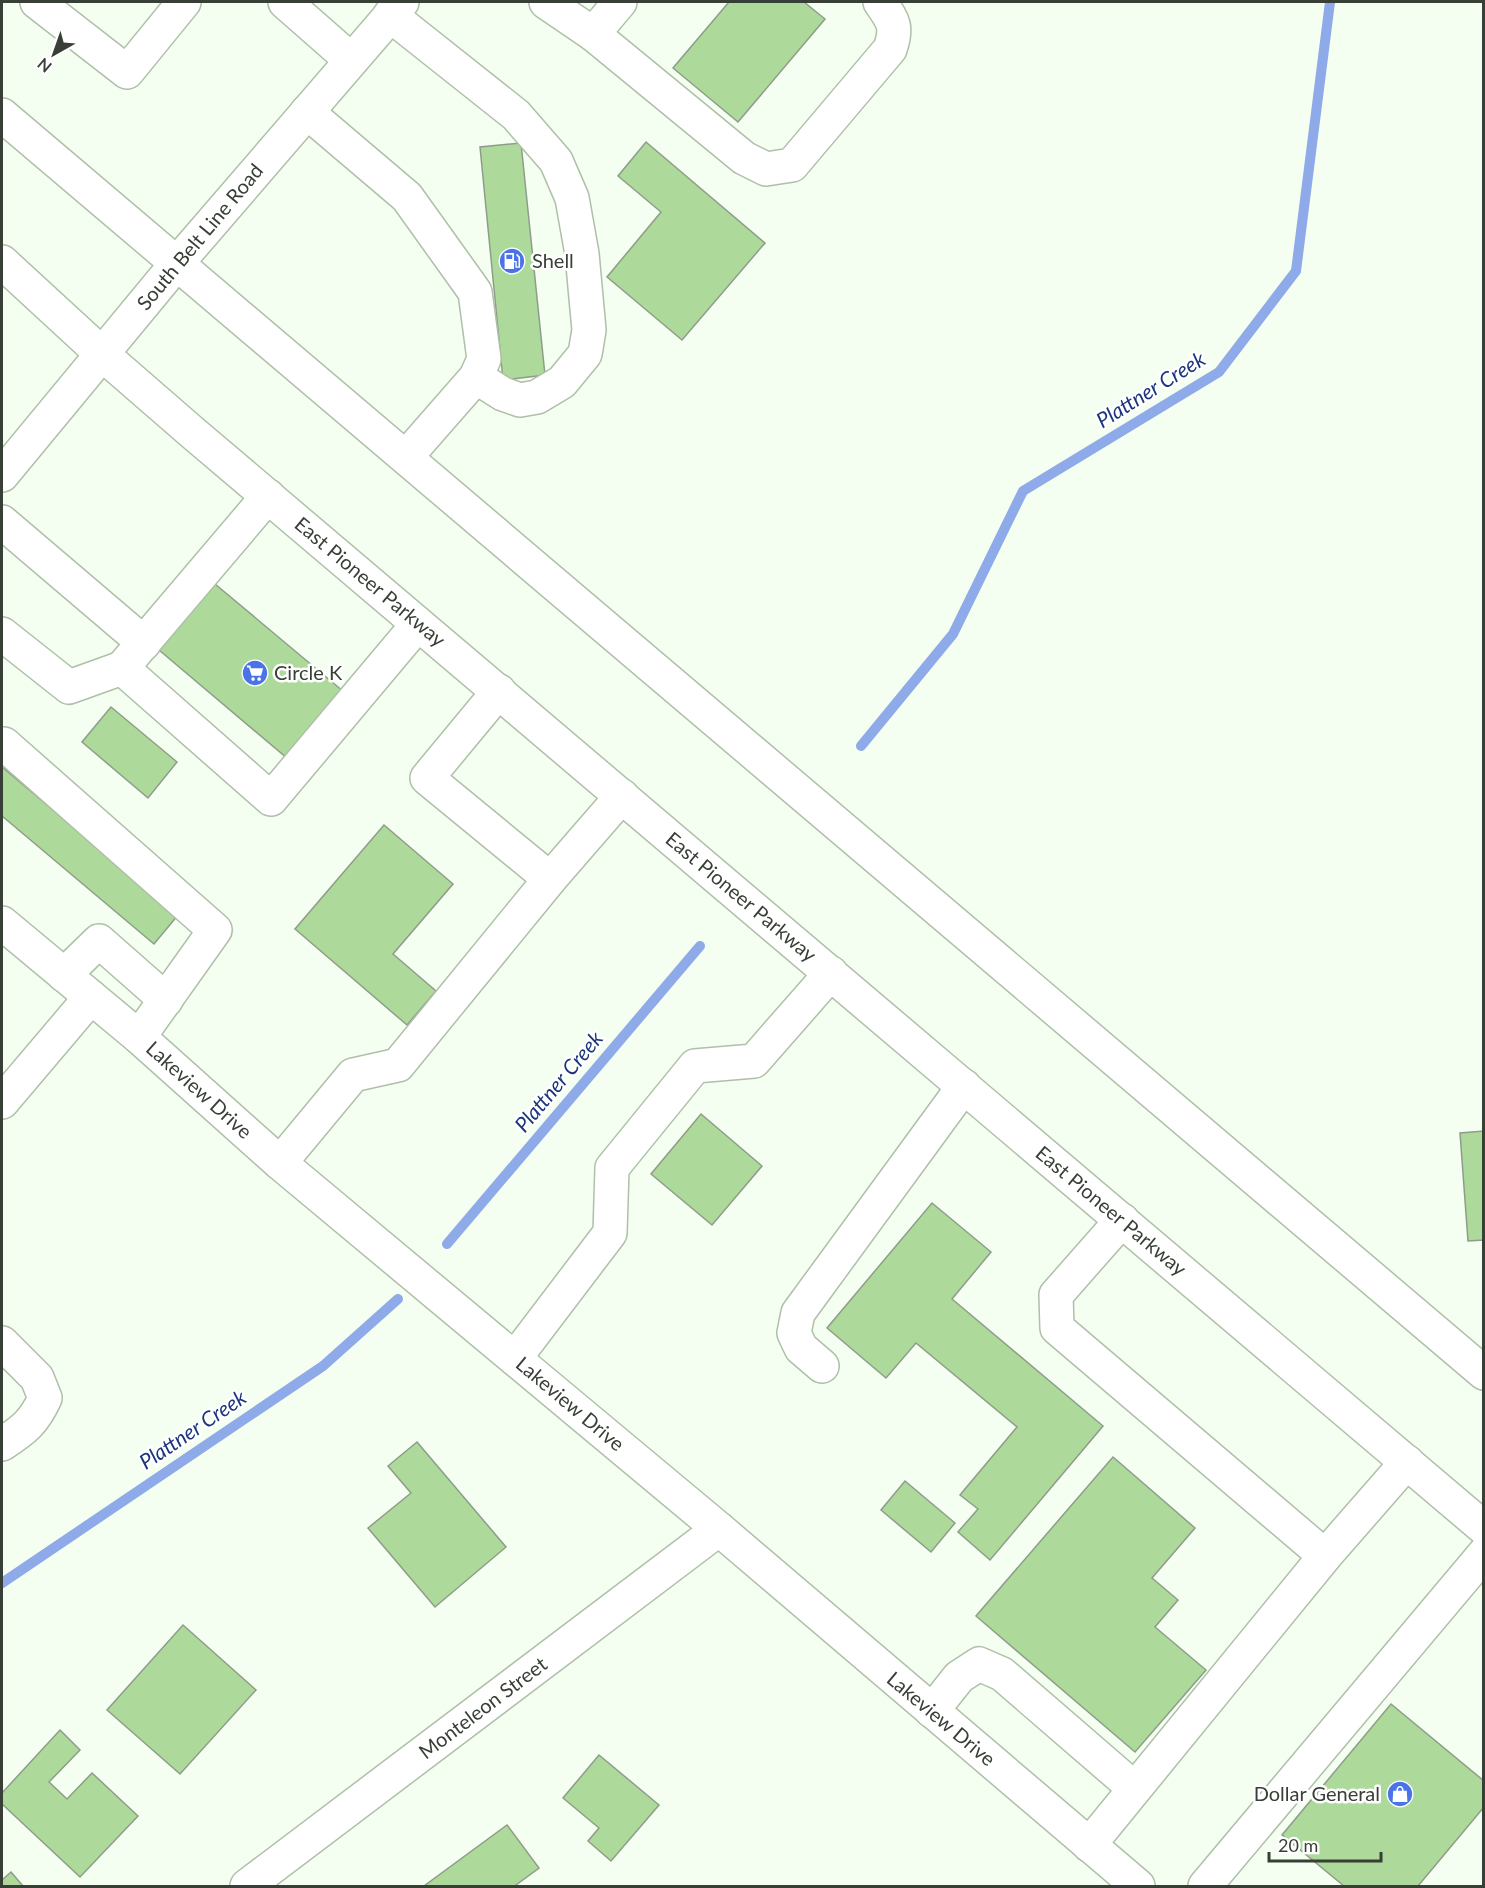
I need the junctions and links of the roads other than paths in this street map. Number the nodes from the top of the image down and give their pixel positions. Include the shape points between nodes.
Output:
1 (37, 2) edge
2 (184, 2) edge
3 (285, 2) edge
4 (546, 2) edge
5 (620, 2) edge
6 (880, 2) edge
7 (396, 8) edge
8 (593, 34) junction
9 (351, 60) junction
10 (306, 112) junction
11 (2, 115) edge
12 (2, 261) edge
13 (178, 262) junction
14 (102, 354) junction
15 (476, 377) junction
16 (406, 458) junction
17 (2, 475) edge
18 (268, 496) junction
19 (2, 522) edge
20 (418, 624) junction
21 (2, 634) edge
22 (144, 643) junction
23 (122, 668) junction
24 (499, 691) junction
25 (4, 744) dead end
26 (621, 796) junction
27 (550, 879) junction
28 (2, 923) edge
29 (831, 973) junction
30 (64, 975) junction
31 (92, 997) junction
32 (166, 1000) junction
33 (140, 1037) junction
34 (964, 1086) junction
35 (2, 1102) edge
36 (280, 1163) junction
37 (1122, 1220) junction
38 (2, 1343) edge
39 (515, 1358) junction
40 (822, 1366) dead end
41 (1484, 1373) edge
42 (2, 1444) edge
43 (1407, 1462) junction
44 (1484, 1528) edge
45 (719, 1529) junction
46 (1484, 1554) edge
47 (1325, 1556) junction
48 (932, 1711) junction
49 (1134, 1788) junction
50 (1089, 1845) junction
51 (247, 1887) edge
52 (1138, 1887) edge
53 (1205, 1887) edge

1 - 2 main road via 127,72
3 - 9 main road
4 - 8 main road
5 - 8 main road
6 - 8 main road via 891,18 895,34 890,49 792,165 766,169 744,159
7 - 9 main road, South Belt Line Road
7 - 15 main road via 516,115 556,161 572,198 589,330 585,354 562,382 537,397 519,400
9 - 10 main road, South Belt Line Road
10 - 13 main road, South Belt Line Road
10 - 15 main road via 407,196 475,292 484,359
11 - 13 main road
12 - 14 main road, East Pioneer Parkway
13 - 14 main road, South Belt Line Road
13 - 16 main road
14 - 17 main road, South Belt Line Road
14 - 18 main road, East Pioneer Parkway
15 - 16 main road
16 - 41 main road
18 - 20 main road, East Pioneer Parkway
18 - 22 main road
19 - 22 main road
20 - 23 main road via 271,799
20 - 24 main road, East Pioneer Parkway
21 - 23 main road via 69,687
22 - 23 main road
24 - 26 main road, East Pioneer Parkway
24 - 27 main road via 427,778
25 - 32 main road via 215,930
26 - 27 main road
26 - 29 main road, East Pioneer Parkway
27 - 36 main road via 398,1065 353,1076
28 - 30 main road, Lakeview Drive
29 - 34 main road, East Pioneer Parkway
29 - 39 main road via 754,1061 695,1066 612,1168 610,1233
30 - 31 main road, Lakeview Drive
30 - 32 main road via 99,941
31 - 33 main road, Lakeview Drive
31 - 35 main road
32 - 33 main road
33 - 36 main road, Lakeview Drive
34 - 37 main road, East Pioneer Parkway
34 - 40 main road via 798,1313 794,1333 801,1348
36 - 39 main road, Lakeview Drive
37 - 43 main road, East Pioneer Parkway
37 - 47 main road via 1056,1294 1057,1328
38 - 42 main road via 37,1378 45,1398 36,1418
39 - 45 main road, Lakeview Drive
43 - 44 main road, East Pioneer Parkway
43 - 47 main road
45 - 48 main road, Lakeview Drive
45 - 51 main road, Monteleon Street
46 - 53 main road
47 - 49 main road
48 - 49 main road via 959,1677 979,1664 1002,1674
48 - 50 main road, Lakeview Drive
49 - 50 main road
50 - 52 main road, Lakeview Drive

